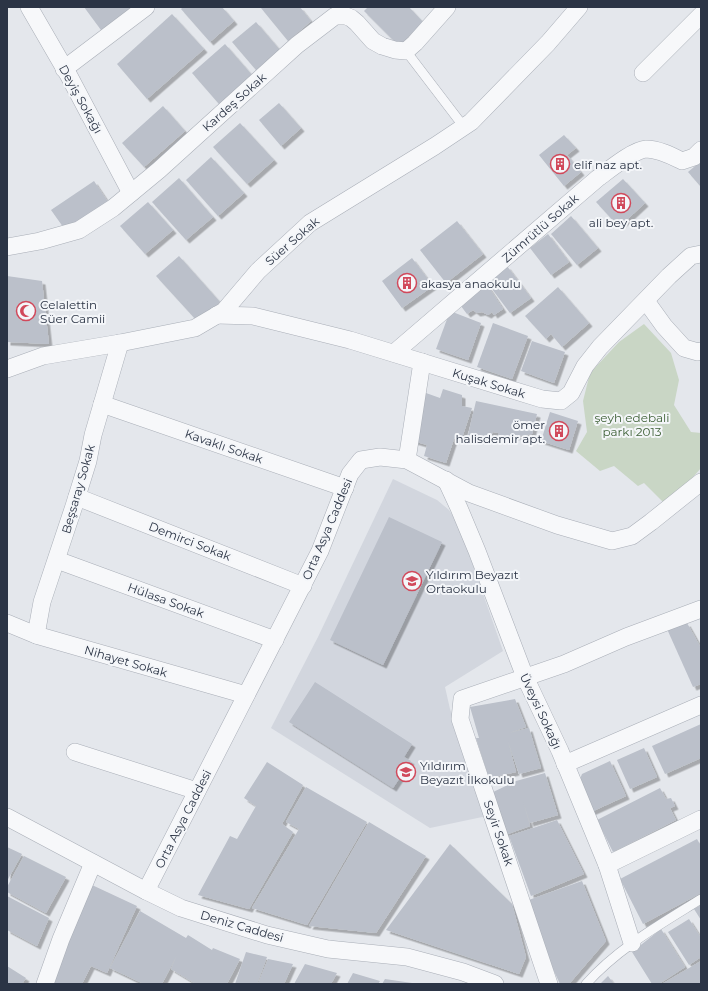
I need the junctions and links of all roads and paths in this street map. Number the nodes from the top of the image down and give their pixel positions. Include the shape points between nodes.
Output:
1 (29, 7) edge
2 (146, 7) edge
3 (579, 7) edge
4 (441, 10) edge
5 (701, 15) edge
6 (406, 51) junction
7 (64, 69) junction
8 (643, 73) dead end
9 (464, 127) junction
10 (701, 150) edge
11 (131, 193) junction
12 (7, 247) edge
13 (701, 254) edge
14 (646, 301) junction
15 (217, 315) junction
16 (120, 343) junction
17 (701, 351) edge
18 (394, 353) junction
19 (422, 362) junction
20 (7, 369) edge
21 (102, 404) junction
22 (407, 460) junction
23 (446, 480) junction
24 (345, 488) junction
25 (699, 489) edge
26 (77, 497) junction
27 (57, 560) junction
28 (303, 586) junction
29 (701, 609) edge
30 (7, 623) edge
31 (36, 635) junction
32 (275, 640) junction
33 (525, 676) junction
34 (246, 695) junction
35 (701, 705) edge
36 (75, 752) dead end
37 (565, 764) junction
38 (197, 791) junction
39 (7, 817) edge
40 (701, 820) edge
41 (93, 863) junction
42 (607, 865) junction
43 (146, 891) junction
44 (701, 900) edge
45 (632, 944) junction
46 (45, 984) edge
47 (495, 984) edge
48 (549, 984) edge
49 (586, 984) edge

1 - 7 street, Deyiş Sokağı
2 - 7 street
3 - 9 street, Süer Sokak via 548,43
4 - 6 street
5 - 8 street
6 - 9 lane
6 - 11 street, Kardeş Sokak via 382,46 373,41 351,18 335,16 297,45
7 - 11 street, Deyiş Sokağı
9 - 15 street, Süer Sokak via 310,223 258,271 224,311
10 - 18 street, Zümrütlü Sokak via 694,157 682,161 666,153 646,149 630,155 598,178
11 - 12 street, Kardeş Sokak via 79,230
13 - 14 street, Kuşak Sokak via 691,256
14 - 17 street via 684,348
14 - 19 street, Kuşak Sokak via 600,347 585,366 571,393 561,401 542,399
15 - 16 street, Süer Sokak via 195,328
15 - 18 street, Kuşak Sokak via 253,316
16 - 20 street, Süer Sokak via 43,356
16 - 21 street, Beşsaray Sokak
18 - 19 street, Kuşak Sokak
19 - 22 street
21 - 24 street, Kavaklı Sokak
21 - 26 street, Beşsaray Sokak
22 - 23 street, Orta Asya Caddesi
22 - 24 street, Orta Asya Caddesi via 361,460 350,474
23 - 25 street, Orta Asya Caddesi via 469,493 509,508 612,541 632,536
23 - 33 street, Üveysi Sokağı via 460,508
24 - 28 street, Orta Asya Caddesi
26 - 27 street, Beşsaray Sokak
26 - 28 street, Demirci Sokak
27 - 31 street, Beşsaray Sokak via 42,602
27 - 32 street, Hülasa Sokak
28 - 32 street, Orta Asya Caddesi
29 - 33 street via 564,664
30 - 31 street, Nihayet Sokak
31 - 34 street, Nihayet Sokak
32 - 34 street, Orta Asya Caddesi
33 - 37 street, Üveysi Sokağı
33 - 48 street, Seyir Sokak via 462,699 460,719
34 - 38 street, Orta Asya Caddesi
35 - 37 street
36 - 38 street
37 - 42 street, Üveysi Sokağı
38 - 43 street, Orta Asya Caddesi
39 - 41 street, Deniz Caddesi
40 - 42 street
41 - 43 street, Deniz Caddesi
41 - 46 street
42 - 45 street, Üveysi Sokağı
43 - 47 street, Deniz Caddesi via 181,908 267,935 328,949 407,957 463,972
44 - 45 lane
45 - 49 lane

